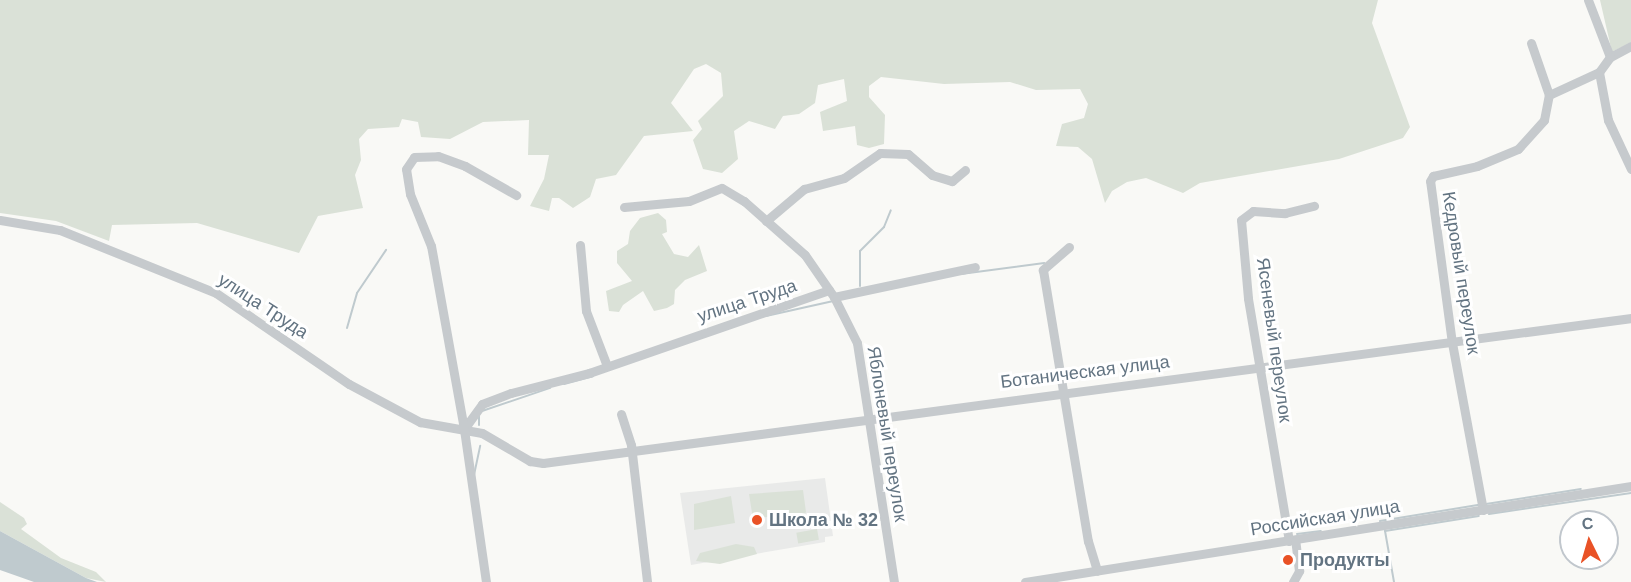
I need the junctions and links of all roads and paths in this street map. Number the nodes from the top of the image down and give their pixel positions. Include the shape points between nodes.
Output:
1 (1588, 0) edge
2 (1531, 43) dead end
3 (1631, 46) edge
4 (1610, 57) junction
5 (1599, 72) junction
6 (1549, 95) junction
7 (1631, 169) edge
8 (965, 170) dead end
9 (516, 195) dead end
10 (1314, 206) dead end
11 (624, 207) dead end
12 (0, 220) edge
13 (766, 221) junction
14 (580, 245) dead end
15 (1070, 247) dead end
16 (975, 267) dead end
17 (831, 293) junction
18 (1631, 318) edge
19 (1452, 343) junction
20 (607, 366) junction
21 (1259, 366) junction
22 (1061, 392) junction
23 (621, 414) dead end
24 (868, 417) junction
25 (464, 429) junction
26 (631, 454) junction
27 (543, 463) joint
28 (1631, 486) edge
29 (1483, 510) junction
30 (1292, 541) junction
31 (1096, 571) junction
32 (486, 582) edge
33 (647, 582) edge
34 (894, 582) edge
35 (1027, 582) edge
36 (1096, 582) edge
37 (1293, 582) edge

1 - 4 street
2 - 6 street
3 - 4 street
4 - 5 street
5 - 6 street
5 - 7 street via 1608,120
6 - 19 street, Кедровый переулок via 1544,120 1518,149 1477,166 1433,176
8 - 13 street via 952,181 932,175 908,154 880,153 844,178 804,189
9 - 25 street via 465,166 438,156 414,157 406,169 410,194 431,246
10 - 21 street, Ясеневый переулок via 1285,213 1253,212 1241,220
11 - 13 street, Яблоневый переулок via 689,201 722,188
12 - 25 street, улица Труда via 60,230 216,293 361,391 420,422
13 - 17 street, Яблоневый переулок via 805,255
14 - 20 street via 586,311
15 - 22 street via 1043,270
16 - 17 street, улица Труда
17 - 20 street, улица Труда
17 - 24 street, Яблоневый переулок via 857,343
18 - 19 street, Ботаническая улица
19 - 21 street, Ботаническая улица
19 - 29 street, Кедровый переулок
20 - 25 street, улица Труда via 482,404
21 - 22 street, Ботаническая улица
21 - 30 street, Ясеневый переулок
22 - 24 street, Ботаническая улица
22 - 31 street
23 - 26 street
24 - 26 street, Ботаническая улица
24 - 34 street, Яблоневый переулок
25 - 27 street, улица Труда via 493,437 530,461
25 - 32 street
26 - 27 street, Ботаническая улица
26 - 33 street
28 - 29 street, Российская улица
29 - 30 street, Российская улица
30 - 31 street, Российская улица
30 - 37 street, Ясеневый переулок via 1299,571
31 - 35 street, Российская улица
31 - 36 street

